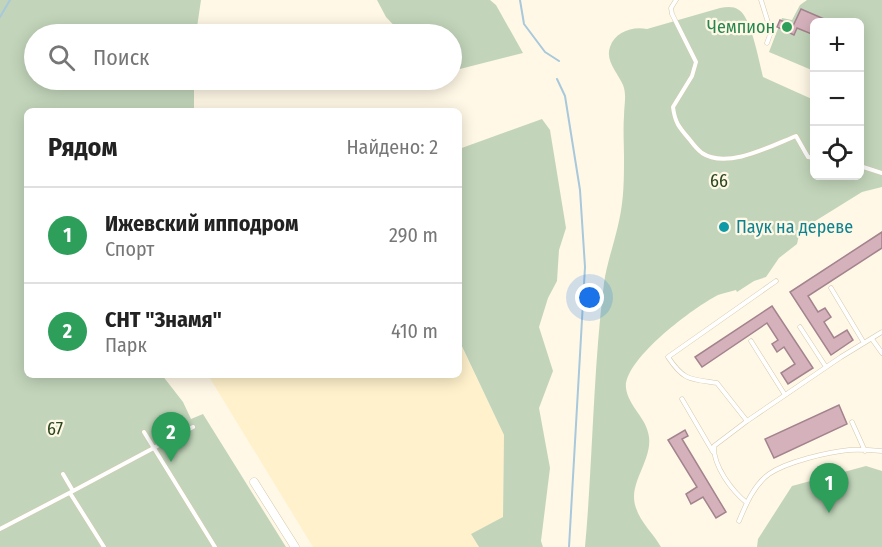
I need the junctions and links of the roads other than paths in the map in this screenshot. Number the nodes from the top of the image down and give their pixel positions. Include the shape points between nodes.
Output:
1 (676, 0) edge
2 (761, 0) edge
3 (767, 44) dead end
4 (810, 157) edge
5 (864, 167) edge
6 (882, 173) edge
7 (776, 282) dead end
8 (831, 288) dead end
9 (800, 327) dead end
10 (882, 332) edge
11 (872, 338) junction
12 (751, 341) dead end
13 (864, 343) junction
14 (882, 353) edge
15 (826, 367) junction
16 (785, 395) junction
17 (682, 399) dead end
18 (747, 421) junction
19 (852, 422) dead end
20 (193, 427) dead end
21 (144, 432) dead end
22 (153, 448) junction
23 (865, 451) junction
24 (882, 451) edge
25 (714, 452) junction
26 (63, 474) dead end
27 (254, 482) dead end
28 (72, 492) junction
29 (747, 503) junction
30 (739, 521) dead end
31 (0, 529) edge
32 (105, 547) edge
33 (215, 547) edge
34 (295, 547) edge

1 - 4 lane via 672,14 696,62 673,107 675,122 694,145 714,159 749,155 796,136
2 - 3 lane via 771,32
5 - 6 lane
7 - 18 lane via 668,357 689,378 717,383
8 - 13 lane
9 - 15 lane
10 - 11 lane
11 - 13 lane
11 - 14 lane
12 - 16 lane
13 - 15 lane
15 - 16 lane
16 - 18 lane
17 - 25 lane
18 - 25 lane via 719,440
19 - 23 lane
20 - 22 lane
21 - 22 lane
22 - 28 lane
22 - 33 lane
23 - 24 lane
23 - 29 lane via 833,453 770,473
25 - 29 lane via 736,495
26 - 28 lane
27 - 34 street
28 - 31 lane
28 - 32 lane
29 - 30 lane

